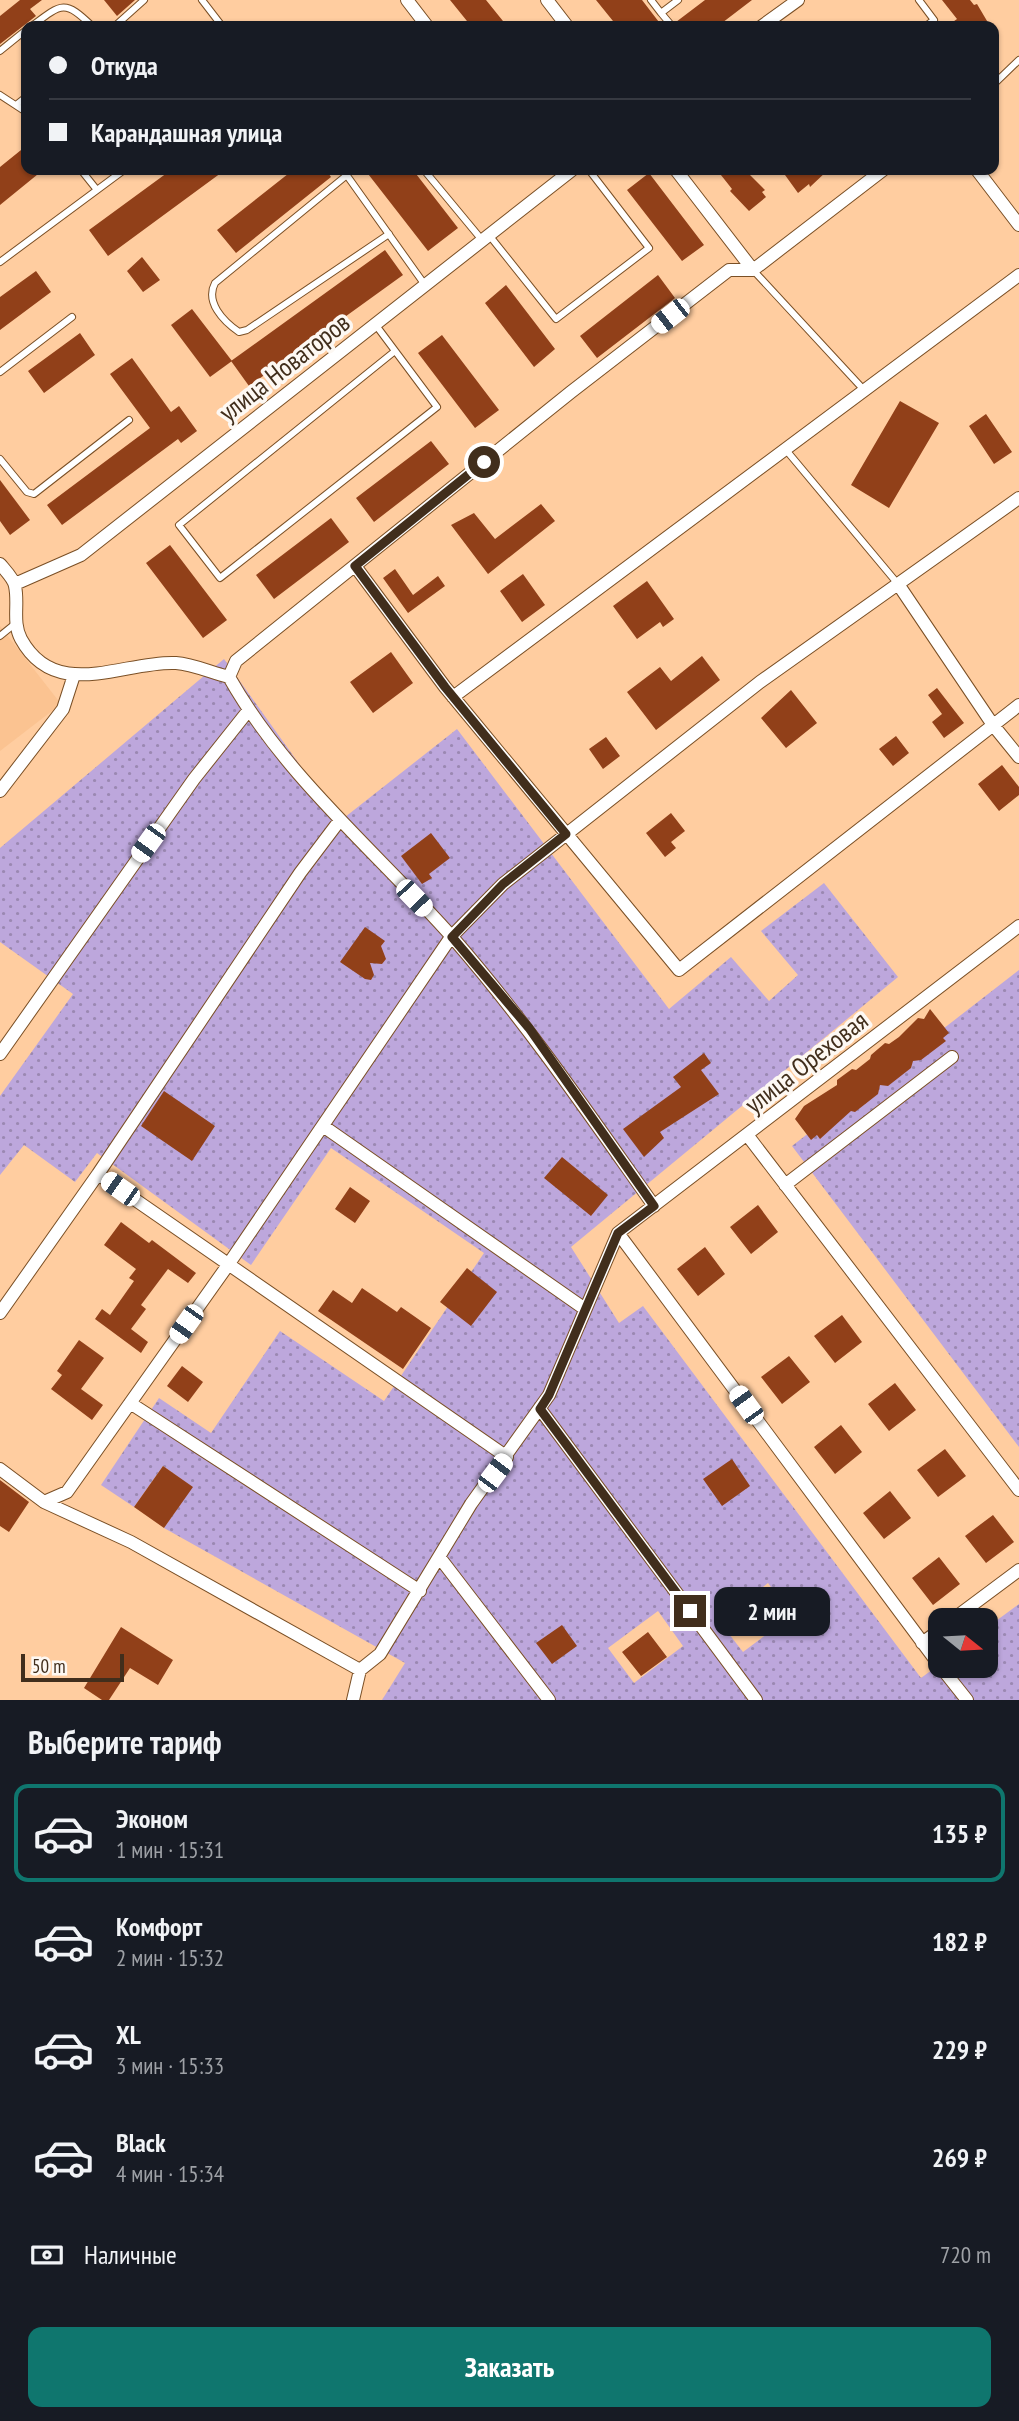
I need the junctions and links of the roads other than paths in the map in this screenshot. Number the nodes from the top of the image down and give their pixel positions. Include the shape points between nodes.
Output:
1 (144, 0) edge
2 (202, 0) edge
3 (407, 0) edge
4 (547, 0) edge
5 (651, 0) edge
6 (678, 0) edge
7 (798, 0) edge
8 (919, 0) edge
9 (661, 13) junction
10 (39, 21) edge
11 (88, 21) edge
12 (121, 21) edge
13 (218, 21) edge
14 (423, 21) edge
15 (562, 21) edge
16 (668, 21) edge
17 (769, 21) edge
18 (933, 21) edge
19 (21, 34) edge
20 (0, 51) edge
21 (1019, 60) edge
22 (999, 79) edge
23 (0, 95) edge
24 (21, 101) edge
25 (16, 105) junction
26 (21, 108) edge
27 (85, 175) edge
28 (117, 175) edge
29 (341, 175) edge
30 (347, 175) edge
31 (429, 175) edge
32 (566, 175) edge
33 (593, 175) edge
34 (680, 175) edge
35 (876, 175) edge
36 (980, 175) edge
37 (97, 190) junction
38 (1019, 225) edge
39 (389, 234) junction
40 (486, 237) junction
41 (0, 262) edge
42 (752, 270) junction
43 (1019, 275) edge
44 (425, 285) junction
45 (72, 317) dead end
46 (375, 324) junction
47 (395, 351) junction
48 (0, 372) edge
49 (864, 390) junction
50 (129, 420) dead end
51 (785, 448) junction
52 (0, 459) edge
53 (1019, 498) edge
54 (0, 564) edge
55 (355, 566) junction
56 (15, 584) junction
57 (898, 584) junction
58 (16, 623) junction
59 (0, 636) edge
60 (74, 675) junction
61 (229, 677) junction
62 (453, 696) junction
63 (1019, 705) edge
64 (248, 710) junction
65 (993, 725) junction
66 (1019, 757) edge
67 (0, 791) edge
68 (340, 820) junction
69 (566, 834) junction
70 (1019, 926) edge
71 (452, 937) junction
72 (0, 1054) edge
73 (952, 1057) dead end
74 (323, 1126) junction
75 (748, 1136) junction
76 (98, 1174) junction
77 (785, 1185) junction
78 (654, 1206) junction
79 (618, 1233) junction
80 (228, 1265) junction
81 (585, 1309) junction
82 (0, 1312) edge
83 (130, 1403) junction
84 (540, 1409) junction
85 (507, 1457) junction
86 (0, 1469) edge
87 (1019, 1490) edge
88 (44, 1502) junction
89 (440, 1558) junction
90 (1019, 1570) edge
91 (420, 1591) junction
92 (968, 1608) edge
93 (928, 1639) edge
94 (922, 1643) junction
95 (928, 1651) edge
96 (360, 1670) junction
97 (950, 1678) edge
98 (353, 1700) edge
99 (549, 1700) edge
100 (757, 1700) edge
101 (967, 1700) edge

1 - 12 lane
2 - 13 lane
3 - 14 street
4 - 15 street
5 - 9 lane
6 - 9 lane
7 - 17 street
8 - 18 lane
9 - 16 lane
10 - 11 lane via 67,3
19 - 20 lane
21 - 22 lane
23 - 25 lane
24 - 25 lane
25 - 26 lane
27 - 37 lane
28 - 37 lane
29 - 39 lane via 215,283 211,301 230,326 239,332 247,330
30 - 39 lane
31 - 40 lane
32 - 40 street, улица Новаторов
33 - 40 lane via 649,248 556,319
34 - 42 street
35 - 42 street
36 - 38 street
37 - 41 lane
39 - 44 lane
40 - 44 street, улица Новаторов
42 - 49 lane
42 - 55 street via 729,270
43 - 49 street
44 - 46 street, улица Новаторов
45 - 48 lane
46 - 47 lane
46 - 56 street, улица Новаторов via 81,555
47 - 47 lane via 438,407 220,578 179,525
49 - 51 street
50 - 52 lane via 34,494 27,492
51 - 57 lane
51 - 62 street
53 - 57 street
54 - 56 street
55 - 61 street via 236,661
55 - 62 street
56 - 58 street
57 - 65 street
57 - 69 street via 760,682
58 - 59 lane
58 - 60 street via 34,656
60 - 61 street via 176,663
60 - 67 street via 63,709
61 - 64 street
62 - 69 street
63 - 65 street
64 - 68 street
64 - 72 street
65 - 66 street
65 - 69 street via 679,970
68 - 71 street
68 - 76 street
69 - 71 street via 503,884
70 - 75 street, улица Ореховая
71 - 74 street
71 - 78 street via 529,1028
73 - 77 street
74 - 80 street
74 - 81 street
75 - 77 street
75 - 78 street, улица Ореховая
76 - 80 street
76 - 82 street
77 - 87 street
78 - 79 street, улица Ореховая
79 - 81 street
79 - 94 street
80 - 83 street
80 - 85 street
81 - 84 street
83 - 88 street via 67,1492
83 - 91 street
84 - 85 street
84 - 100 street
85 - 89 street via 471,1504
86 - 88 street
88 - 96 street via 131,1542
89 - 91 street
89 - 99 street
90 - 92 street
91 - 96 street via 380,1654
93 - 94 street
94 - 95 street
96 - 98 street
97 - 101 street

